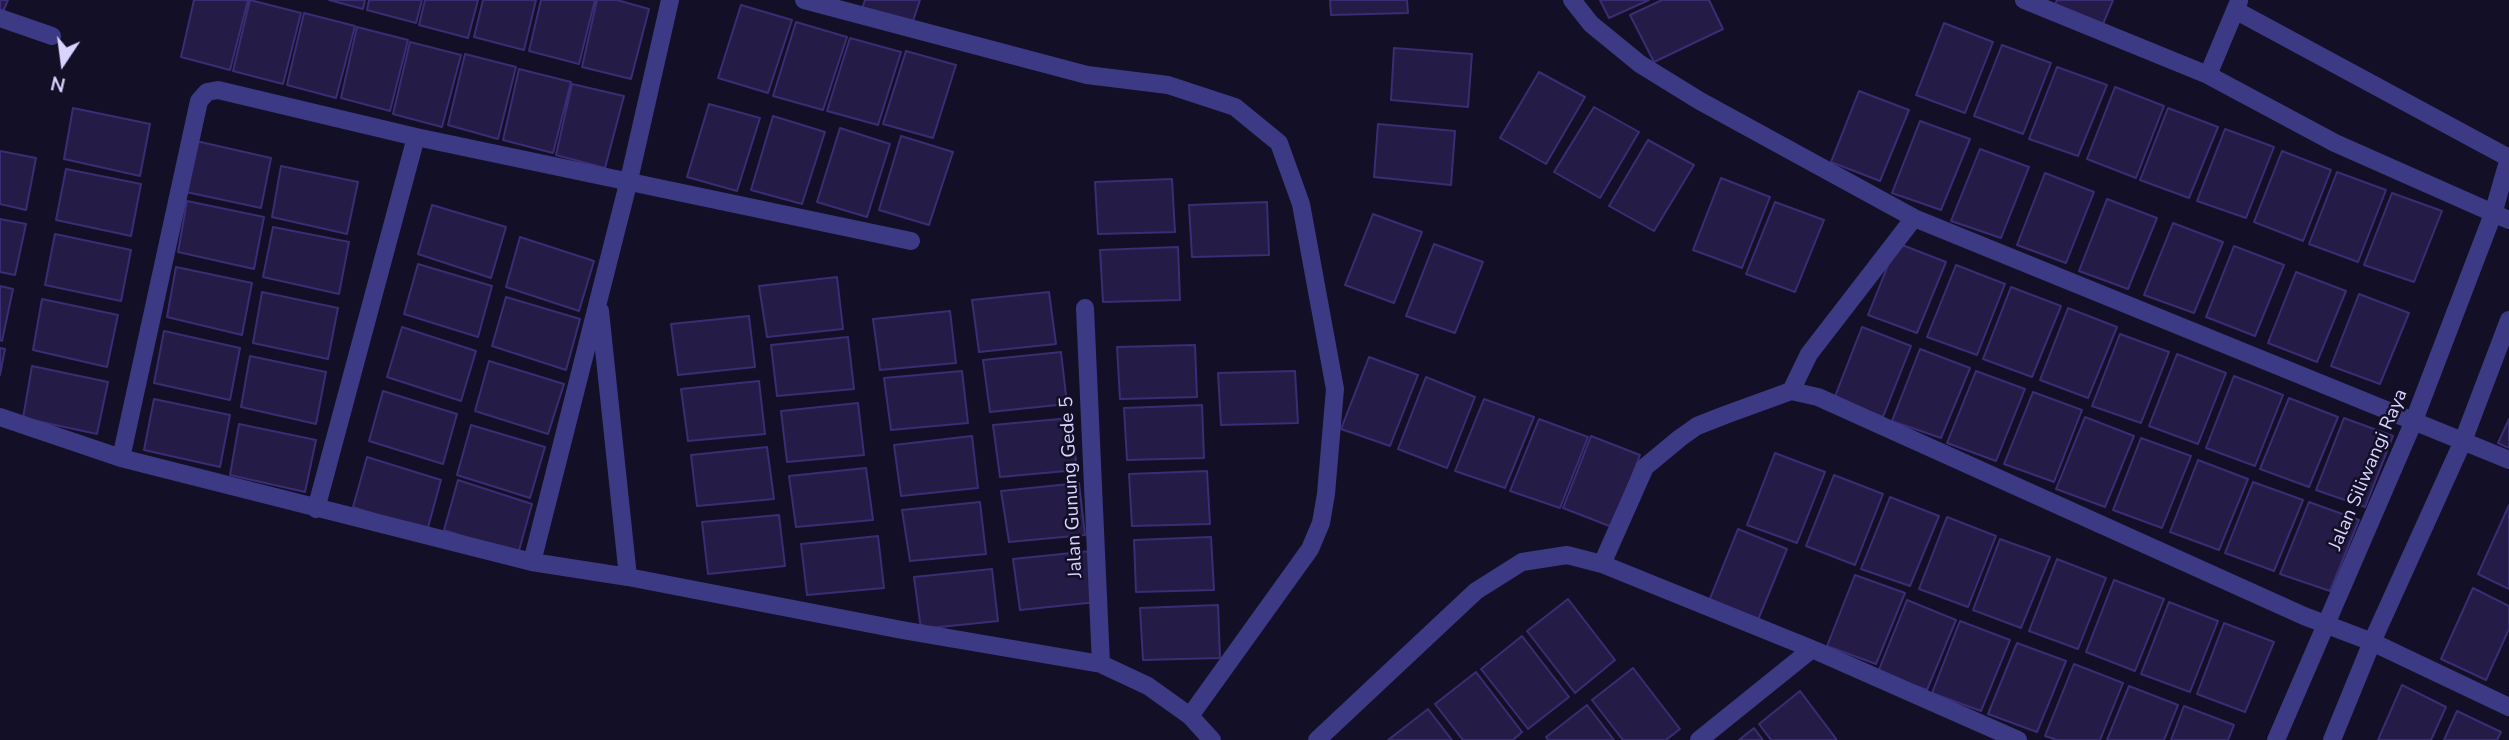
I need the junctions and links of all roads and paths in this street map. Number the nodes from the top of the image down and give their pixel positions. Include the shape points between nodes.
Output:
1 (670, 0) edge
2 (804, 0) edge
3 (1572, 0) edge
4 (2024, 0) edge
5 (2237, 5) edge
6 (0, 18) edge
7 (52, 36) dead end
8 (2208, 75) junction
9 (416, 137) junction
10 (2509, 158) edge
11 (628, 180) junction
12 (2501, 217) edge
13 (1914, 218) junction
14 (911, 241) dead end
15 (599, 297) junction
16 (1085, 308) dead end
17 (2509, 320) edge
18 (1791, 391) junction
19 (0, 417) edge
20 (2413, 423) junction
21 (2463, 441) junction
22 (121, 458) junction
23 (2509, 460) edge
24 (316, 509) junction
25 (532, 562) junction
26 (1602, 564) junction
27 (628, 577) junction
28 (2326, 626) junction
29 (2372, 642) junction
30 (1812, 649) junction
31 (1101, 664) junction
32 (2509, 707) edge
33 (1190, 716) junction
34 (1212, 740) edge
35 (1317, 740) edge
36 (1699, 740) edge
37 (2018, 740) edge
38 (2276, 740) edge
39 (2332, 740) edge

1 - 11 street
2 - 33 street via 1087,75 1168,85 1235,107 1279,143 1301,204 1335,388 1326,494 1310,549
3 - 13 street via 1591,24 1640,64 1700,102
4 - 8 street
5 - 8 street
5 - 10 street
6 - 7 street
8 - 12 street via 2335,143
9 - 11 street
9 - 22 street via 218,90 207,92 199,101
9 - 24 street
10 - 12 street, Jalan Siliwangi Raya
11 - 14 street
11 - 15 street
12 - 20 street, Jalan Siliwangi Raya
13 - 18 street via 1809,354
13 - 20 street
15 - 25 street
15 - 27 street
16 - 31 street, Jalan Gunung Gede 5
17 - 21 street
18 - 26 street via 1698,426 1645,467
18 - 28 street via 1818,397
19 - 22 street
20 - 21 street
20 - 28 street, Jalan Siliwangi Raya
21 - 23 street
21 - 29 street
22 - 24 street
24 - 25 street
25 - 27 street
26 - 30 street
26 - 35 street via 1567,555 1522,562 1510,569 1475,591
27 - 31 street via 902,631
28 - 29 street
28 - 38 street, Jalan Siliwangi Raya
29 - 32 street
29 - 39 street
30 - 36 street
30 - 37 street
31 - 33 street via 1148,686
33 - 34 street

